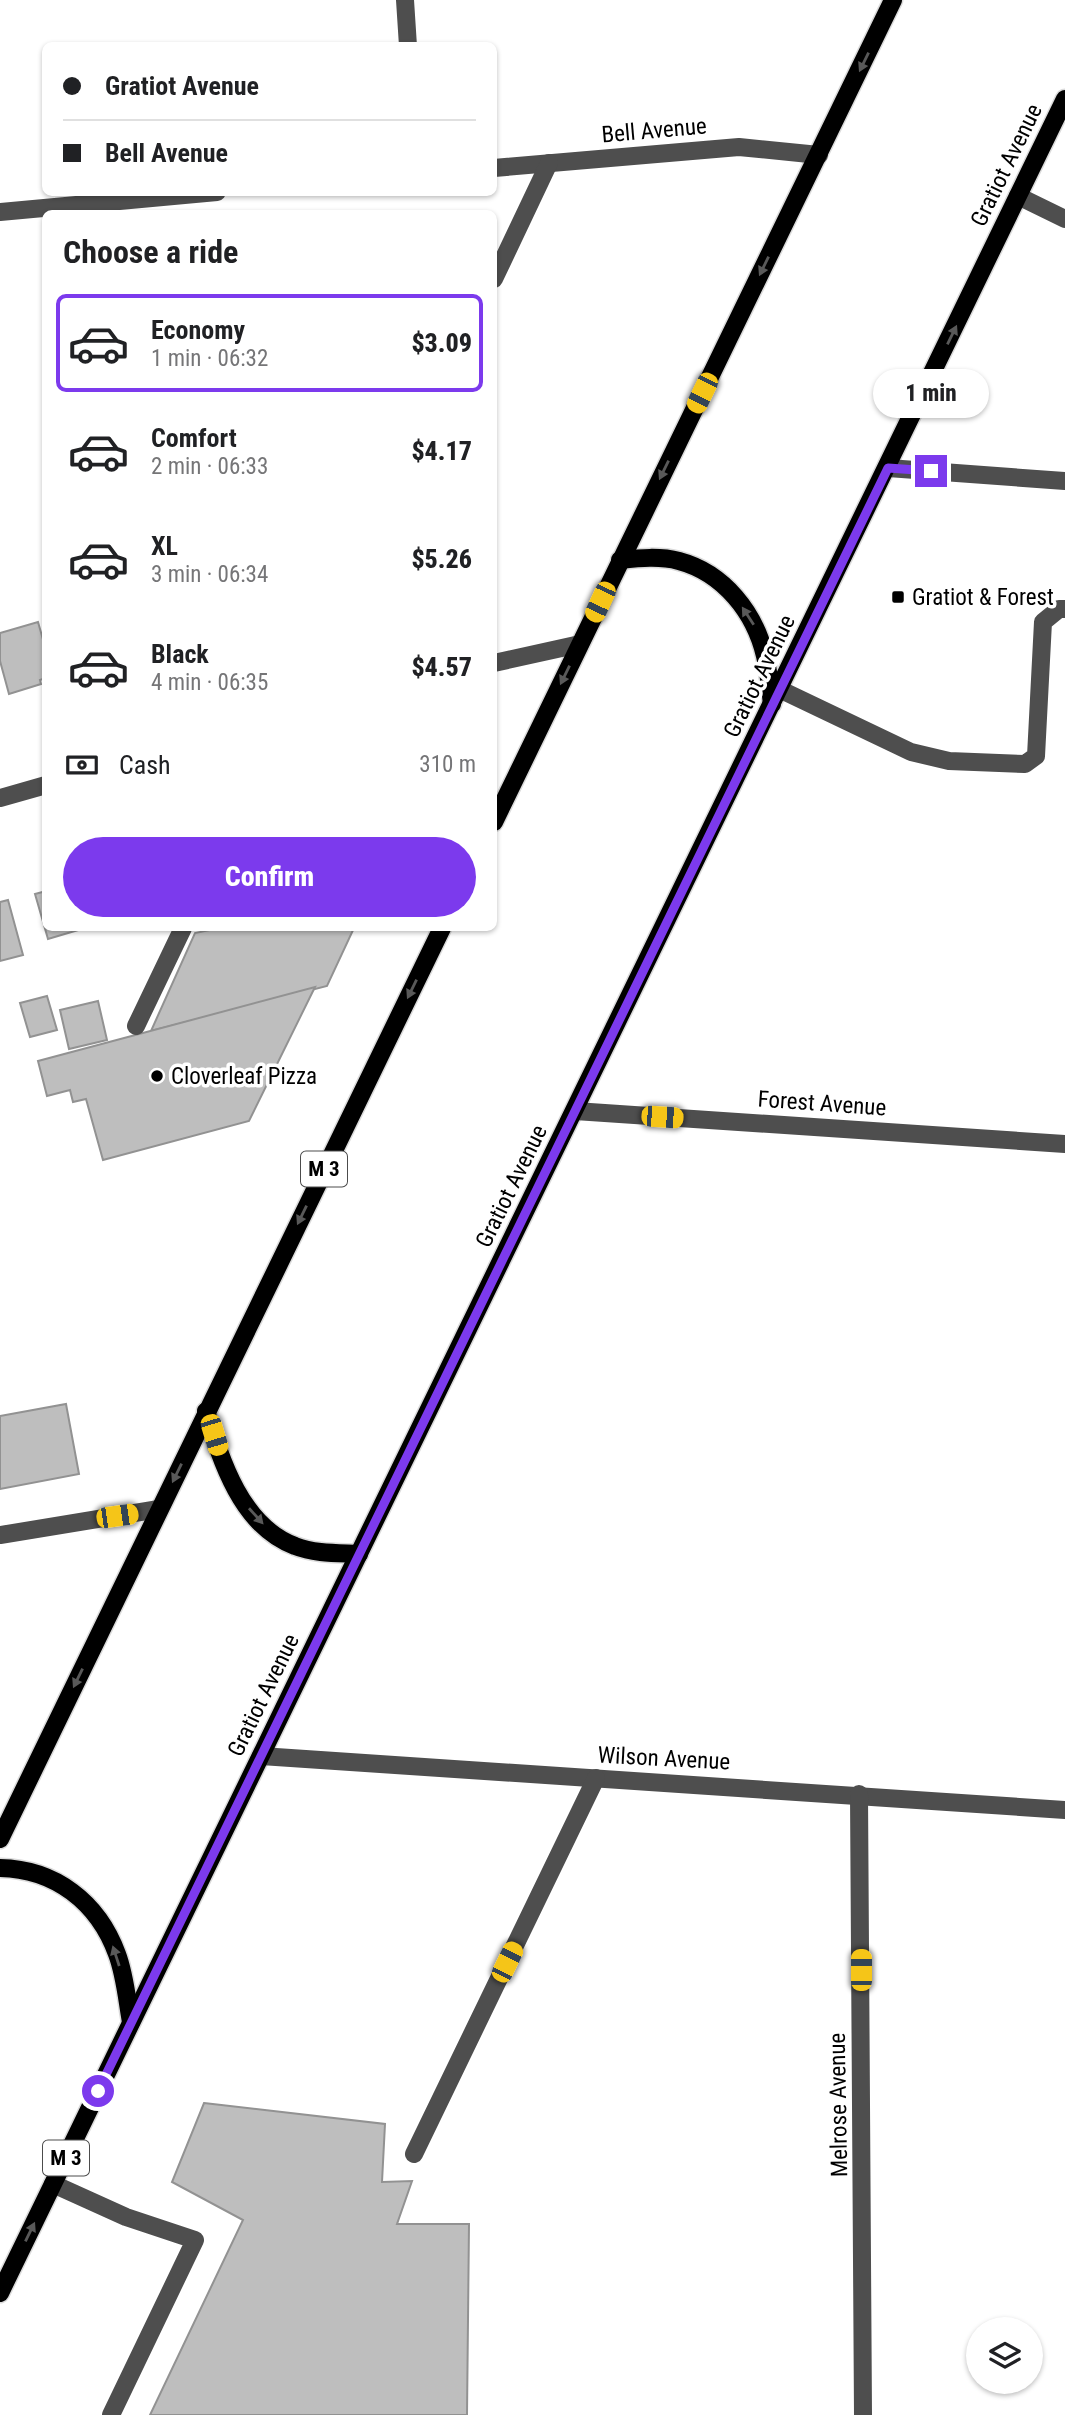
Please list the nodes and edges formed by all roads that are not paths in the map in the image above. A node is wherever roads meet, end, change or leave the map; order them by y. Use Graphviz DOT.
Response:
graph roads {
  1 [pos="405,0"];
  2 [pos="893,0"];
  3 [pos="408,42"];
  4 [pos="1065,99"];
  5 [pos="819,155"];
  6 [pos="549,163"];
  7 [pos="497,168"];
  8 [pos="174,196"];
  9 [pos="1018,196"];
  10 [pos="0,212"];
  11 [pos="1065,219"];
  12 [pos="497,273"];
  13 [pos="888,468"];
  14 [pos="1065,481"];
  15 [pos="620,560"];
  16 [pos="1065,610"];
  17 [pos="580,644"];
  18 [pos="497,662"];
  19 [pos="776,697"];
  20 [pos="42,786"];
  21 [pos="0,797"];
  22 [pos="497,816"];
  23 [pos="182,931"];
  24 [pos="441,931"];
  25 [pos="136,1026"];
  26 [pos="575,1111"];
  27 [pos="1065,1144"];
  28 [pos="206,1411"];
  29 [pos="159,1509"];
  30 [pos="0,1535"];
  31 [pos="359,1554"];
  32 [pos="261,1756"];
  33 [pos="596,1778"];
  34 [pos="859,1794"];
  35 [pos="1065,1810"];
  36 [pos="0,1839"];
  37 [pos="0,1868"];
  38 [pos="131,2022"];
  39 [pos="414,2154"];
  40 [pos="53,2184"];
  41 [pos="0,2293"];
  42 [pos="111,2415"];
  43 [pos="863,2415"];
  1 -- 3 [label="street"];
  2 -- 5 [label="main road, one-way"];
  4 -- 9 [label="main road, Gratiot Avenue / M 3"];
  5 -- 6 [label="street, Bell Avenue"];
  5 -- 15 [label="main road, one-way"];
  6 -- 7 [label="street, Bell Avenue"];
  6 -- 12 [label="street"];
  8 -- 10 [label="street"];
  9 -- 11 [label="street"];
  13 -- 9 [label="main road, Gratiot Avenue / M 3, one-way"];
  13 -- 14 [label="street"];
  13 -- 19 [label="main road, Gratiot Avenue / M 3"];
  15 -- 17 [label="main road"];
  19 -- 15 [label="main road, one-way"];
  16 -- 19 [label="street"];
  17 -- 18 [label="street"];
  17 -- 22 [label="main road, one-way"];
  19 -- 26 [label="main road, Gratiot Avenue / M 3"];
  20 -- 21 [label="street"];
  23 -- 25 [label="street"];
  24 -- 28 [label="main road, M 3, one-way"];
  26 -- 27 [label="street, Forest Avenue"];
  26 -- 31 [label="main road, Gratiot Avenue / M 3"];
  28 -- 29 [label="main road, M 3, one-way"];
  28 -- 31 [label="main road, one-way"];
  29 -- 30 [label="street"];
  29 -- 36 [label="main road, M 3, one-way"];
  31 -- 32 [label="main road, Gratiot Avenue / M 3"];
  32 -- 33 [label="street, Wilson Avenue"];
  32 -- 38 [label="main road, Gratiot Avenue / M 3"];
  33 -- 34 [label="street, Wilson Avenue"];
  33 -- 39 [label="street"];
  34 -- 35 [label="street, Wilson Avenue"];
  34 -- 43 [label="street, Melrose Avenue"];
  38 -- 37 [label="main road, one-way"];
  38 -- 40 [label="main road, Gratiot Avenue / M 3"];
  41 -- 40 [label="main road, Gratiot Avenue / M 3, one-way"];
  40 -- 42 [label="street"];
}
